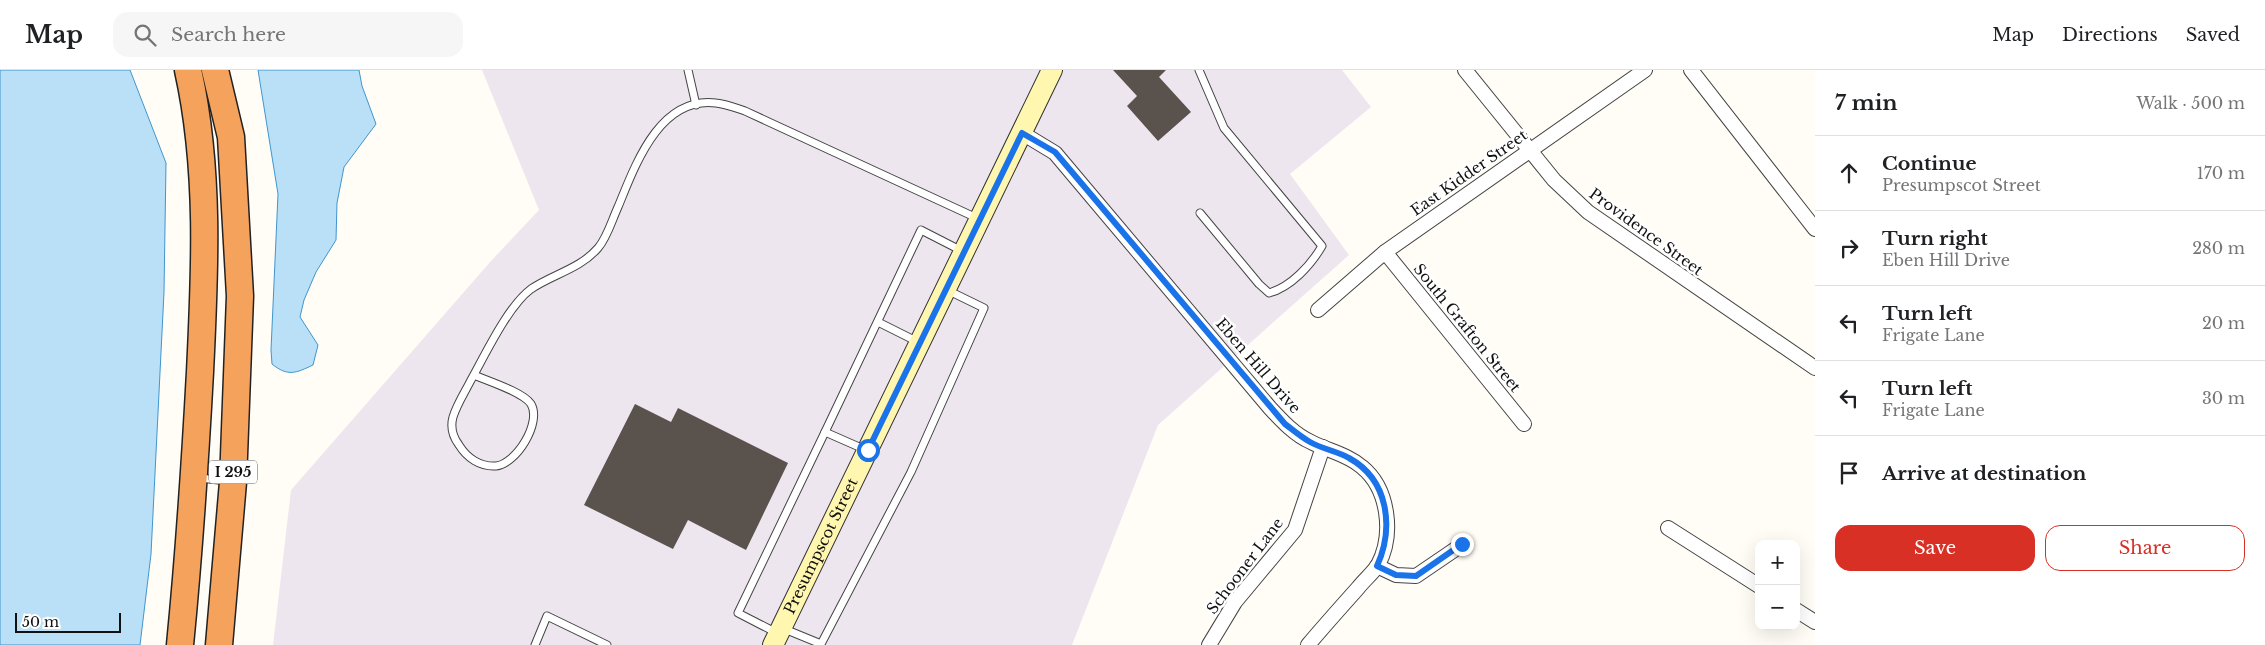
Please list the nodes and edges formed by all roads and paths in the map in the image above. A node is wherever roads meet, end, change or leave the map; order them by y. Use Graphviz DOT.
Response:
graph roads {
  1 [pos="188,70"];
  2 [pos="215,70"];
  3 [pos="688,70"];
  4 [pos="1052,70"];
  5 [pos="1199,70"];
  6 [pos="1465,70"];
  7 [pos="1645,70"];
  8 [pos="1691,70"];
  9 [pos="696,105"];
  10 [pos="1022,133"];
  11 [pos="1529,150"];
  12 [pos="1200,213"];
  13 [pos="980,220"];
  14 [pos="1815,229"];
  15 [pos="965,252"];
  16 [pos="1385,252"];
  17 [pos="947,290"];
  18 [pos="1318,310"];
  19 [pos="878,322"];
  20 [pos="920,343"];
  21 [pos="1815,368"];
  22 [pos="474,375"];
  23 [pos="1524,424"];
  24 [pos="826,432"];
  25 [pos="1323,447"];
  26 [pos="868,450"];
  27 [pos="194,477"];
  28 [pos="233,482"];
  29 [pos="1668,528"];
  30 [pos="1462,544"];
  31 [pos="1377,566"];
  32 [pos="1757,585"];
  33 [pos="1800,613"];
  34 [pos="1815,622"];
  35 [pos="778,635"];
  36 [pos="180,645"];
  37 [pos="218,645"];
  38 [pos="535,645"];
  39 [pos="607,645"];
  40 [pos="1208,645"];
  41 [pos="1308,645"];
  1 -- 27 [label="highway, I 295"];
  2 -- 28 [label="highway, I 295"];
  3 -- 9 [label="lane"];
  4 -- 10 [label="street, Presumpscot Street"];
  5 -- 12 [label="lane"];
  6 -- 11 [label="street, Providence Street"];
  7 -- 11 [label="street, East Kidder Street"];
  8 -- 14 [label="street"];
  9 -- 13 [label="lane"];
  9 -- 22 [label="lane"];
  10 -- 13 [label="street, Presumpscot Street"];
  10 -- 25 [label="street, Eben Hill Drive"];
  11 -- 16 [label="street, East Kidder Street"];
  11 -- 21 [label="street, Providence Street"];
  13 -- 15 [label="street, Presumpscot Street"];
  15 -- 17 [label="street, Presumpscot Street"];
  15 -- 19 [label="lane"];
  16 -- 18 [label="street, East Kidder Street"];
  16 -- 23 [label="street, South Grafton Street"];
  17 -- 20 [label="street, Presumpscot Street"];
  17 -- 35 [label="lane"];
  19 -- 20 [label="lane"];
  19 -- 24 [label="lane"];
  20 -- 26 [label="street, Presumpscot Street"];
  22 -- 22 [label="lane"];
  24 -- 26 [label="lane"];
  24 -- 35 [label="lane"];
  25 -- 31 [label="street, Eben Hill Drive"];
  25 -- 40 [label="street, Schooner Lane"];
  26 -- 35 [label="street, Presumpscot Street"];
  27 -- 28 [label="lane"];
  27 -- 36 [label="highway, I 295"];
  28 -- 37 [label="highway, I 295"];
  29 -- 32 [label="street"];
  30 -- 31 [label="street"];
  31 -- 41 [label="street, Eben Hill Drive"];
  33 -- 34 [label="street"];
  38 -- 39 [label="lane"];
}
